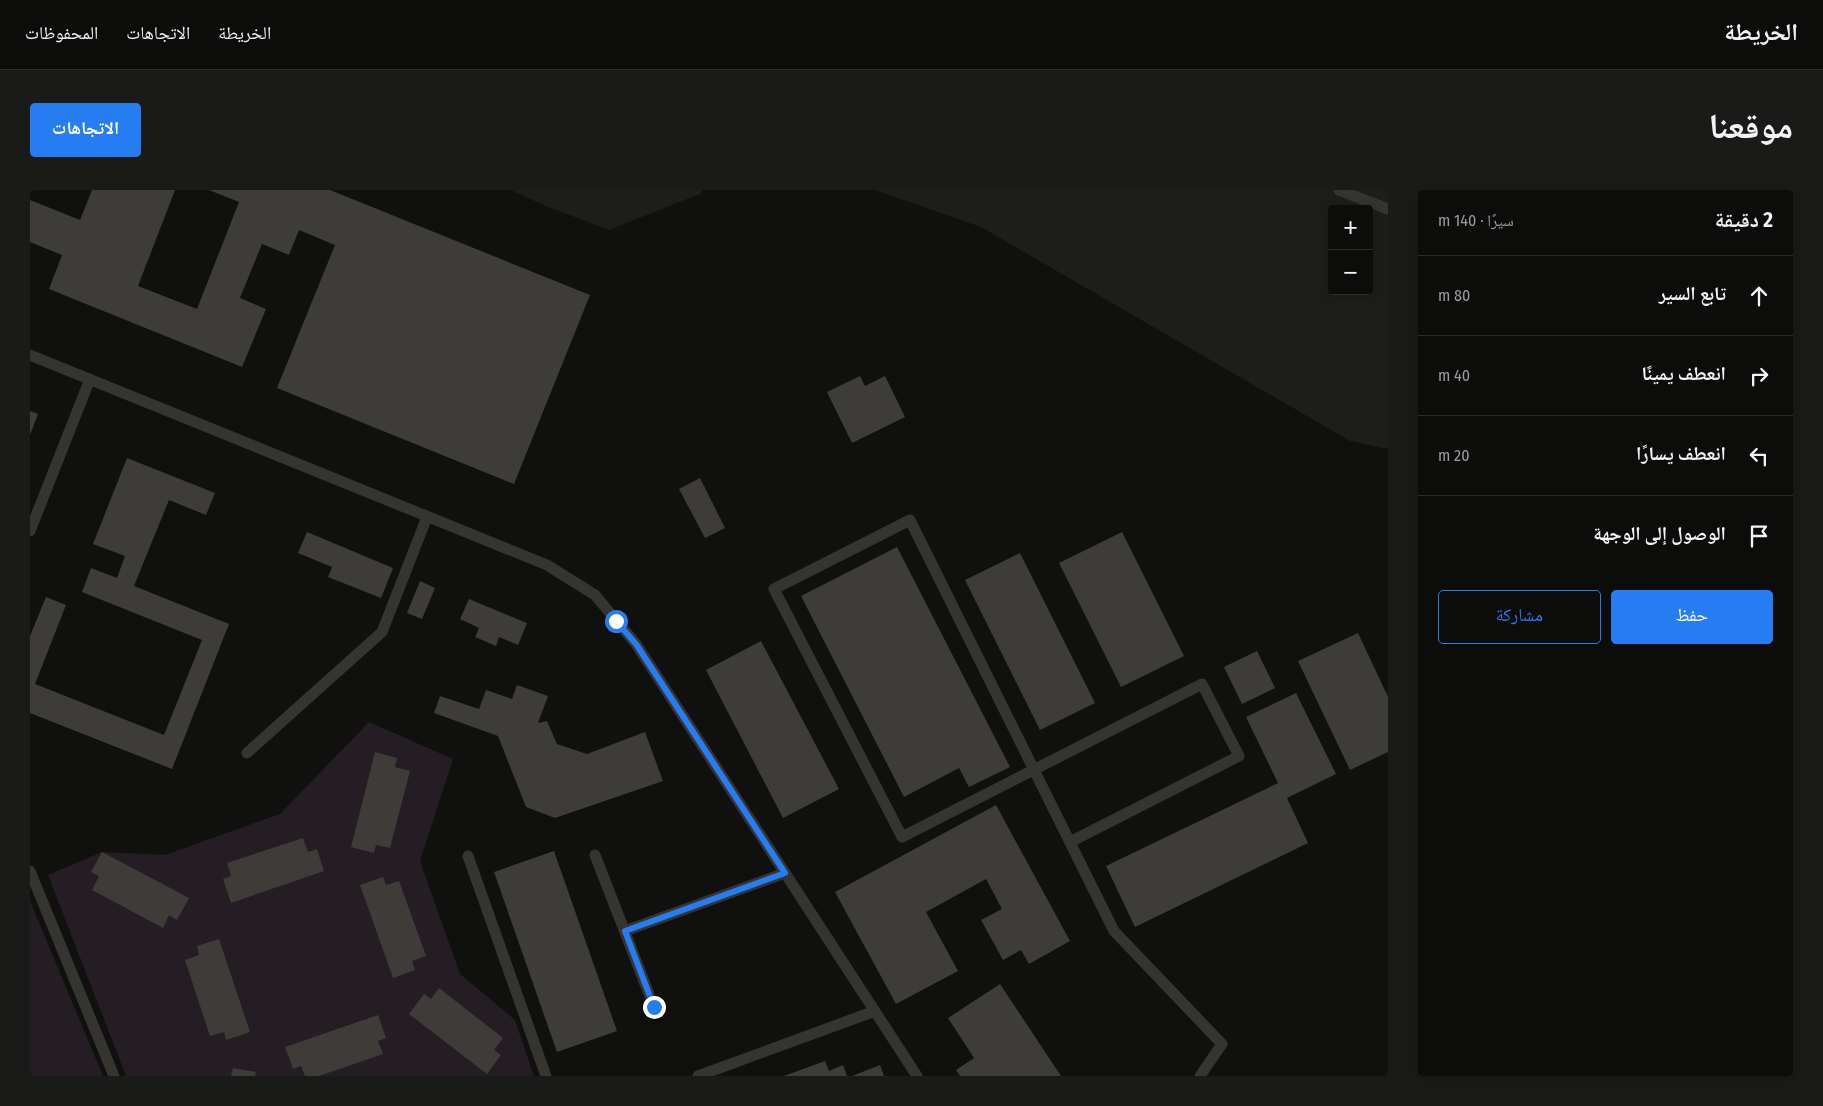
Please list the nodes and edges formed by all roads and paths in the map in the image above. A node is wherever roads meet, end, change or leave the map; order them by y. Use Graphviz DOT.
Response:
graph roads {
  1 [pos="1339,190"];
  2 [pos="1388,209"];
  3 [pos="30,354"];
  4 [pos="90,379"];
  5 [pos="427,517"];
  6 [pos="30,531"];
  7 [pos="247,753"];
  8 [pos="1034,770"];
  9 [pos="1070,842"];
  10 [pos="596,855"];
  11 [pos="468,856"];
  12 [pos="30,871"];
  13 [pos="785,873"];
  14 [pos="625,931"];
  15 [pos="654,1007"];
  16 [pos="875,1010"];
  17 [pos="114,1076"];
  18 [pos="546,1076"];
  19 [pos="698,1076"];
  20 [pos="918,1076"];
  21 [pos="1200,1076"];
  1 -- 2 [label="lane"];
  3 -- 4 [label="lane"];
  4 -- 5 [label="lane"];
  4 -- 6 [label="lane"];
  5 -- 7 [label="lane"];
  5 -- 13 [label="lane"];
  8 -- 8 [label="lane"];
  8 -- 9 [label="lane"];
  8 -- 9 [label="lane"];
  9 -- 21 [label="lane"];
  10 -- 14 [label="lane"];
  11 -- 18 [label="lane"];
  12 -- 17 [label="lane"];
  13 -- 14 [label="lane"];
  13 -- 16 [label="lane"];
  14 -- 15 [label="lane"];
  16 -- 19 [label="lane"];
  16 -- 20 [label="lane"];
}
